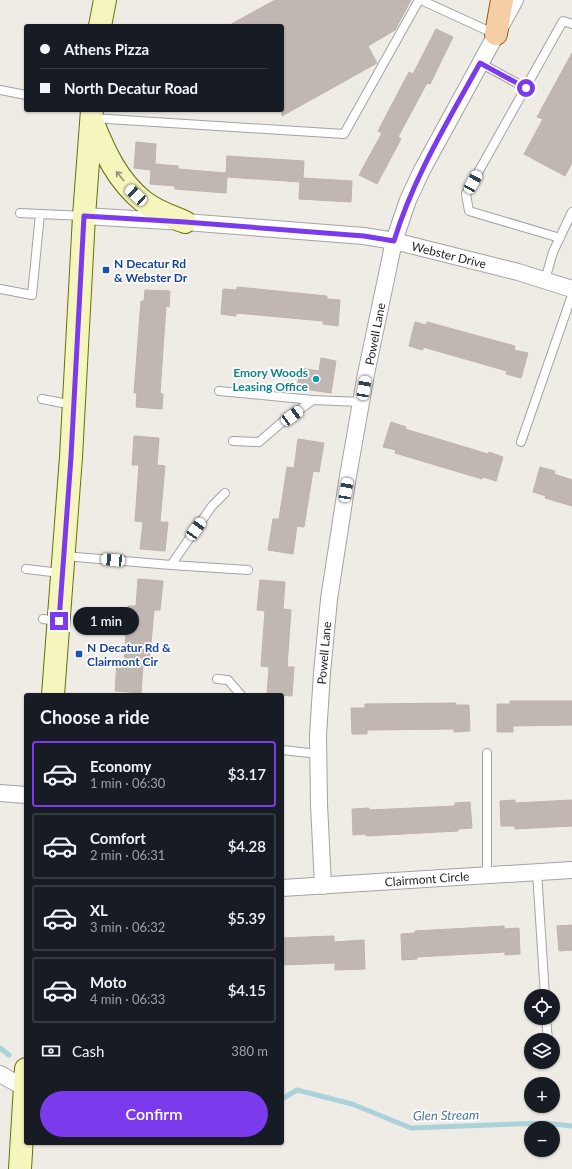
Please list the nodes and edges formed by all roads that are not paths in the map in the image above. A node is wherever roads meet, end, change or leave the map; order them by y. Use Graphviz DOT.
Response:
graph roads {
  1 [pos="105,0"];
  2 [pos="420,0"];
  3 [pos="502,0"];
  4 [pos="515,0"];
  5 [pos="100,24"];
  6 [pos="572,24"];
  7 [pos="496,34"];
  8 [pos="480,63"];
  9 [pos="526,88"];
  10 [pos="0,90"];
  11 [pos="24,96"];
  12 [pos="91,114"];
  13 [pos="572,212"];
  14 [pos="20,213"];
  15 [pos="40,214"];
  16 [pos="84,216"];
  17 [pos="185,222"];
  18 [pos="560,238"];
  19 [pos="394,241"];
  20 [pos="545,280"];
  21 [pos="0,289"];
  22 [pos="572,289"];
  23 [pos="572,295"];
  24 [pos="220,391"];
  25 [pos="42,399"];
  26 [pos="313,400"];
  27 [pos="361,402"];
  28 [pos="73,405"];
  29 [pos="233,441"];
  30 [pos="521,442"];
  31 [pos="225,494"];
  32 [pos="63,565"];
  33 [pos="171,565"];
  34 [pos="26,569"];
  35 [pos="248,570"];
  36 [pos="217,679"];
  37 [pos="53,693"];
  38 [pos="239,693"];
  39 [pos="284,750"];
  40 [pos="487,753"];
  41 [pos="319,754"];
  42 [pos="0,793"];
  43 [pos="24,795"];
  44 [pos="572,870"];
  45 [pos="538,872"];
  46 [pos="487,876"];
  47 [pos="323,886"];
  48 [pos="284,888"];
  49 [pos="545,989"];
  50 [pos="0,1074"];
  51 [pos="24,1079"];
  52 [pos="24,1097"];
  53 [pos="20,1169"];
  1 -- 5 [label="main road"];
  2 -- 7 [label="lane"];
  2 -- 12 [label="lane"];
  3 -- 7 [label="main road"];
  4 -- 7 [label="street, Powell Lane"];
  6 -- 9 [label="lane"];
  7 -- 8 [label="street, Powell Lane"];
  8 -- 9 [label="lane"];
  8 -- 19 [label="street, Powell Lane"];
  9 -- 18 [label="lane"];
  10 -- 11 [label="lane"];
  12 -- 16 [label="main road"];
  17 -- 12 [label="main road, one-way"];
  13 -- 18 [label="lane"];
  14 -- 15 [label="lane"];
  15 -- 16 [label="lane"];
  15 -- 21 [label="lane"];
  16 -- 17 [label="street, Webster Drive"];
  16 -- 28 [label="main road"];
  17 -- 19 [label="street, Webster Drive"];
  18 -- 20 [label="lane"];
  19 -- 20 [label="street, Webster Drive"];
  19 -- 27 [label="street, Powell Lane"];
  20 -- 22 [label="street, Webster Drive"];
  23 -- 30 [label="lane"];
  24 -- 26 [label="lane"];
  25 -- 28 [label="lane"];
  26 -- 27 [label="lane"];
  26 -- 29 [label="lane"];
  27 -- 41 [label="street, Powell Lane"];
  28 -- 32 [label="main road"];
  31 -- 33 [label="lane"];
  32 -- 33 [label="lane"];
  32 -- 34 [label="lane"];
  32 -- 37 [label="main road"];
  33 -- 35 [label="lane"];
  36 -- 38 [label="lane"];
  39 -- 41 [label="lane"];
  40 -- 46 [label="lane"];
  41 -- 47 [label="street, Powell Lane"];
  42 -- 43 [label="street"];
  44 -- 45 [label="street, Clairmont Circle"];
  45 -- 46 [label="street, Clairmont Circle"];
  45 -- 49 [label="lane"];
  46 -- 47 [label="street, Clairmont Circle"];
  47 -- 48 [label="street, Clairmont Circle"];
  50 -- 51 [label="street"];
  52 -- 53 [label="main road"];
}
